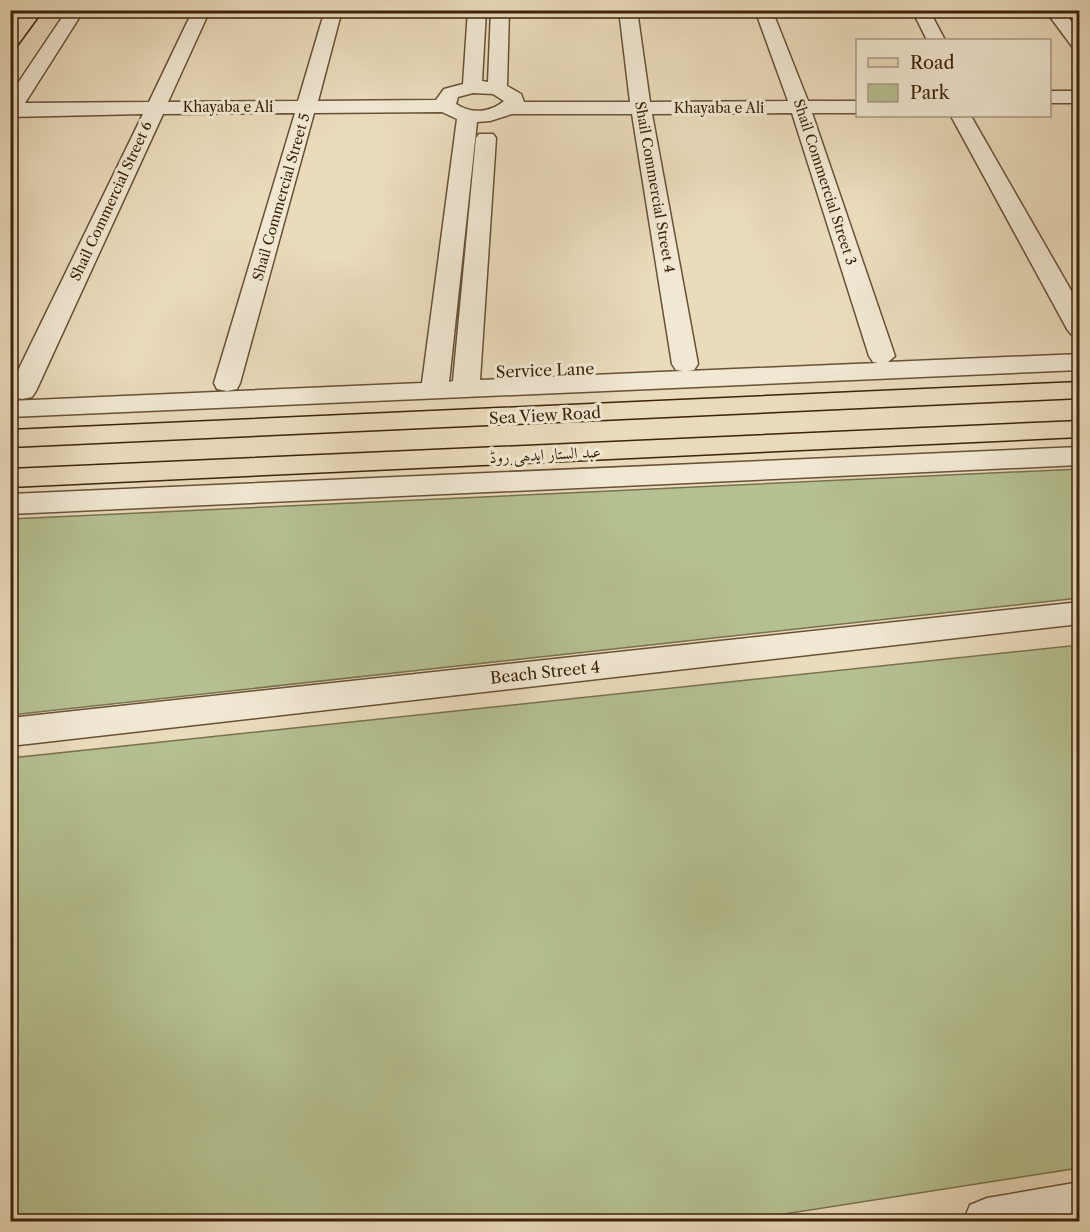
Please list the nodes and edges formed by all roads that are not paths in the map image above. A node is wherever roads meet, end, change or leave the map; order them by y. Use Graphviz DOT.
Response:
graph roads {
  1 [pos="16,10"];
  2 [pos="35,10"];
  3 [pos="76,10"];
  4 [pos="202,10"];
  5 [pos="334,10"];
  6 [pos="477,10"];
  7 [pos="500,10"];
  8 [pos="628,10"];
  9 [pos="764,10"];
  10 [pos="1053,10"];
  11 [pos="913,16"];
  12 [pos="10,17"];
  13 [pos="916,39"];
  14 [pos="935,39"];
  15 [pos="10,43"];
  16 [pos="1080,45"];
  17 [pos="472,87"];
  18 [pos="856,95"];
  19 [pos="1051,97"];
  20 [pos="1080,97"];
  21 [pos="798,101"];
  22 [pos="158,102"];
  23 [pos="309,102"];
  24 [pos="641,103"];
  25 [pos="481,104"];
  26 [pos="12,105"];
  27 [pos="856,107"];
  28 [pos="1051,109"];
  29 [pos="1080,109"];
  30 [pos="967,117"];
  31 [pos="967,117"];
  32 [pos="1080,288"];
  33 [pos="1080,329"];
  34 [pos="1080,349"];
  35 [pos="882,356"];
  36 [pos="1080,362"];
  37 [pos="685,364"];
  38 [pos="467,381"];
  39 [pos="227,383"];
  40 [pos="434,383"];
  41 [pos="1080,390"];
  42 [pos="14,397"];
  43 [pos="1080,429"];
  44 [pos="10,439"];
  45 [pos="1080,456"];
  46 [pos="10,478"];
  47 [pos="10,504"];
  48 [pos="1080,613"];
  49 [pos="10,732"];
  50 [pos="1080,1206"];
  51 [pos="987,1221"];
  1 -- 12 [label="main road"];
  2 -- 15 [label="main road"];
  3 -- 26 [label="street"];
  4 -- 22 [label="street, Shail Commercial Street 6"];
  5 -- 23 [label="street, Shail Commercial Street 5"];
  6 -- 17 [label="street"];
  7 -- 25 [label="street"];
  8 -- 24 [label="street, Shail Commercial Street 4"];
  9 -- 21 [label="street, Shail Commercial Street 3"];
  10 -- 16 [label="street"];
  11 -- 13 [label="street"];
  11 -- 14 [label="street"];
  17 -- 25 [label="street"];
  17 -- 25 [label="street"];
  18 -- 21 [label="street, Khayaba e Ali"];
  19 -- 20 [label="street"];
  21 -- 24 [label="street, Khayaba e Ali"];
  21 -- 27 [label="street, Khayaba e Ali"];
  21 -- 35 [label="street, Shail Commercial Street 3"];
  22 -- 23 [label="street, Khayaba e Ali"];
  22 -- 26 [label="street, Khayaba e Ali"];
  22 -- 42 [label="street, Shail Commercial Street 6"];
  23 -- 25 [label="street, Khayaba e Ali"];
  23 -- 39 [label="street, Shail Commercial Street 5"];
  24 -- 25 [label="street, Khayaba e Ali"];
  24 -- 37 [label="street, Shail Commercial Street 4"];
  25 -- 38 [label="street"];
  25 -- 40 [label="street"];
  28 -- 29 [label="street"];
  30 -- 32 [label="street"];
  31 -- 33 [label="street"];
  34 -- 35 [label="street, Service Lane"];
  35 -- 37 [label="street, Service Lane"];
  36 -- 38 [label="street"];
  37 -- 38 [label="street, Service Lane"];
  38 -- 40 [label="street"];
  39 -- 40 [label="street"];
  39 -- 42 [label="street"];
  40 -- 42 [label="street"];
  41 -- 44 [label="main road, Sea View Road"];
  43 -- 46 [label="main road, عبد الستار ایدھی روڈ"];
  45 -- 47 [label="street"];
  48 -- 49 [label="street, Beach Street 4"];
  50 -- 51 [label="street"];
}
